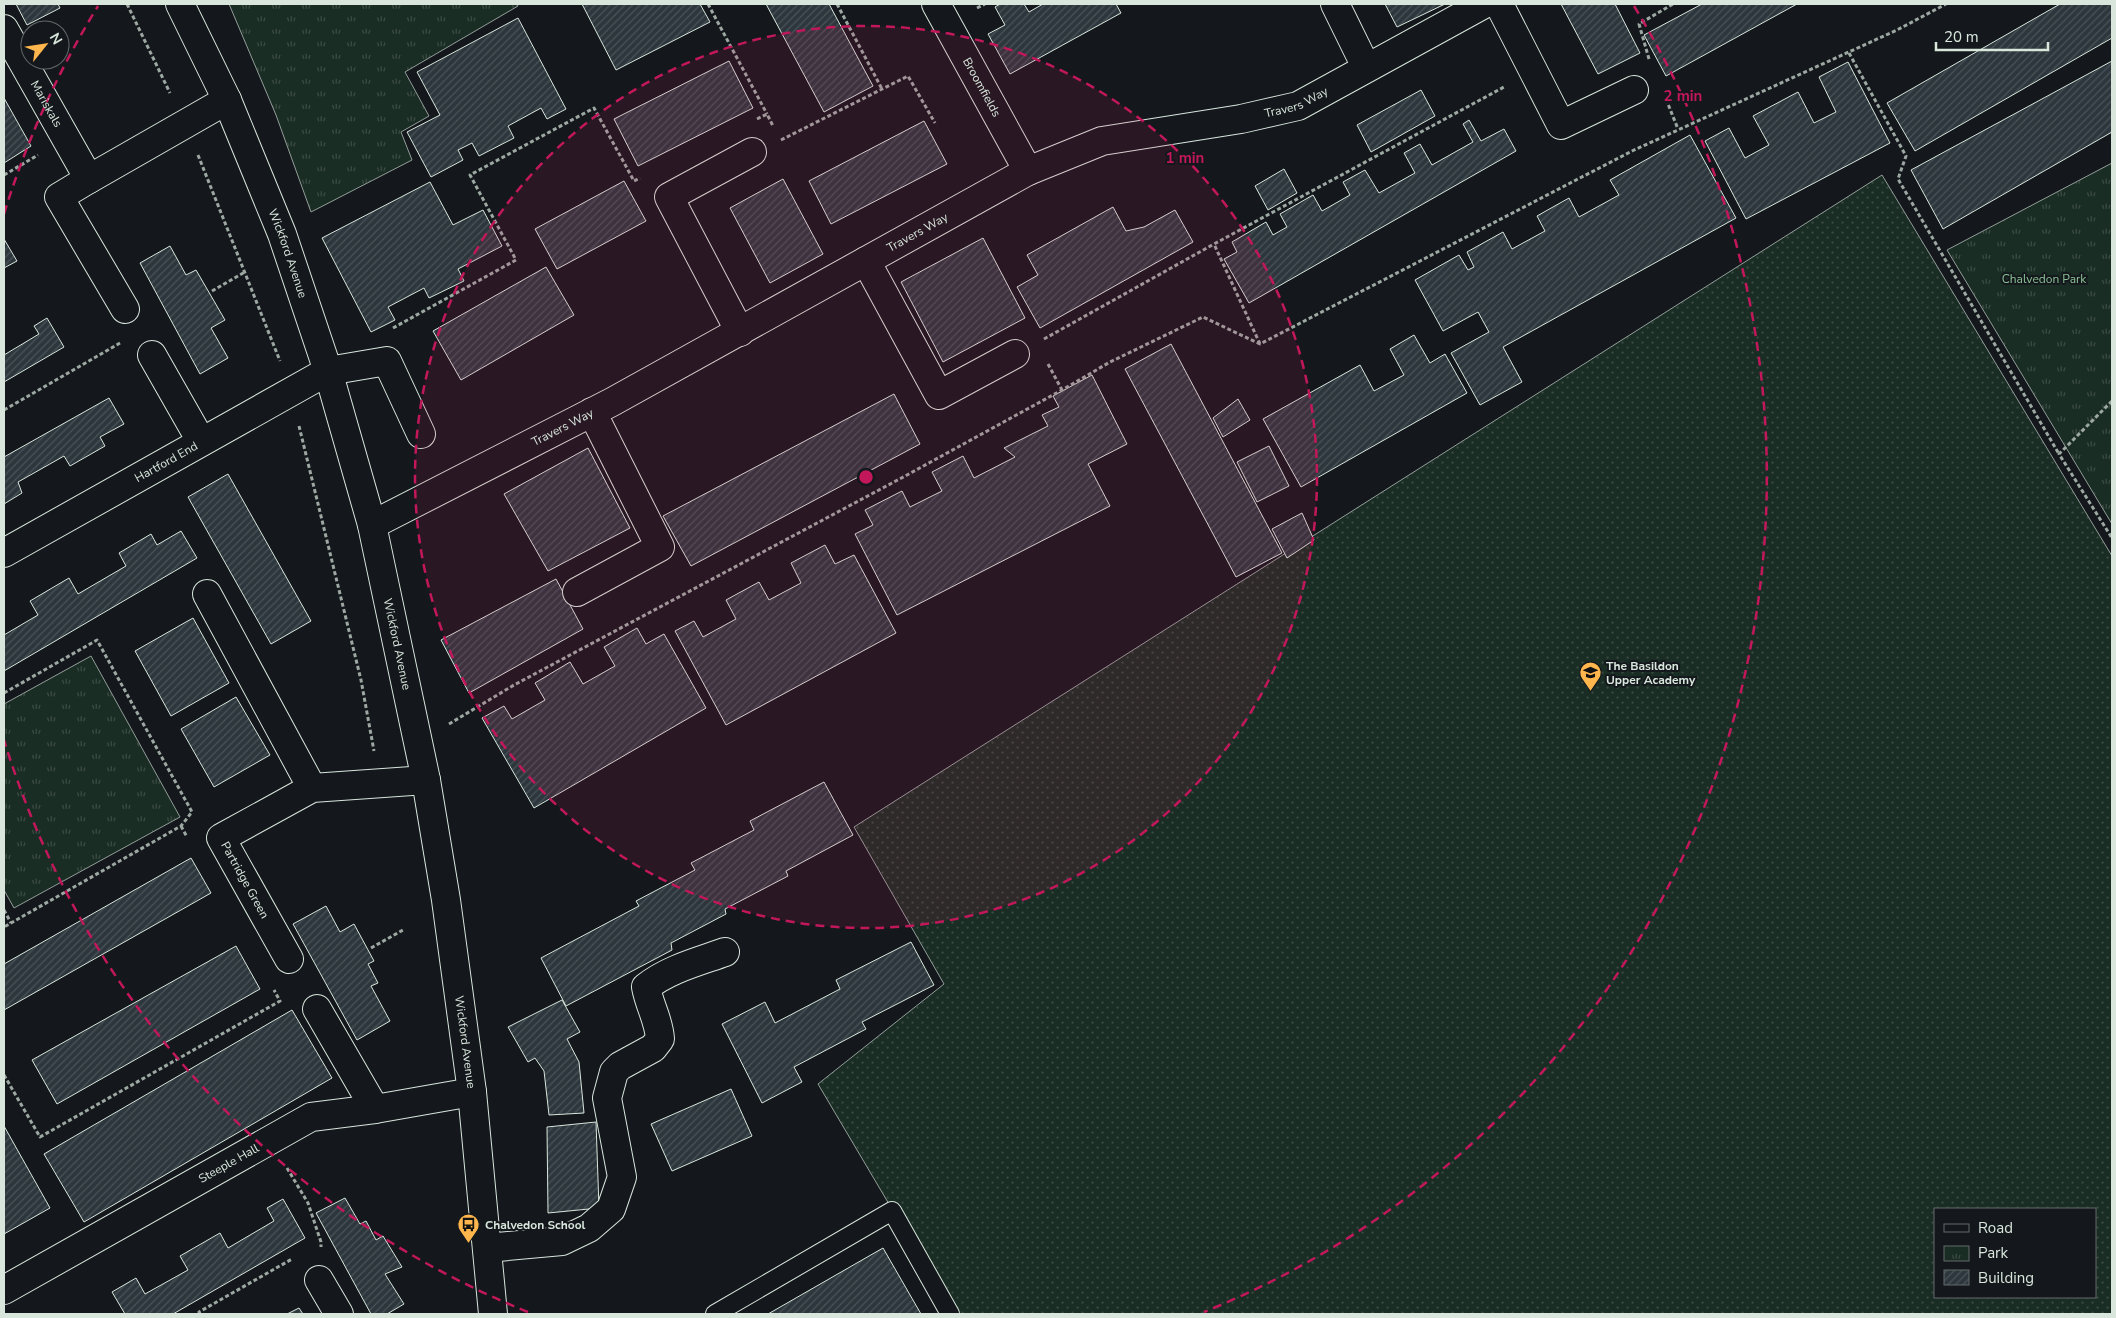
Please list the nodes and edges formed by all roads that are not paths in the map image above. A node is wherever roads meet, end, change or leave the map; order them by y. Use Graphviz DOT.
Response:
graph roads {
  1 [pos="180,4"];
  2 [pos="936,4"];
  3 [pos="1335,4"];
  4 [pos="1484,4"];
  5 [pos="1499,4"];
  6 [pos="4,29"];
  7 [pos="1366,66"];
  8 [pos="1634,90"];
  9 [pos="227,100"];
  10 [pos="752,152"];
  11 [pos="1028,171"];
  12 [pos="89,179"];
  13 [pos="866,261"];
  14 [pos="125,309"];
  15 [pos="740,332"];
  16 [pos="1026,349"];
  17 [pos="152,355"];
  18 [pos="328,371"];
  19 [pos="592,412"];
  20 [pos="421,434"];
  21 [pos="201,440"];
  22 [pos="372,525"];
  23 [pos="4,553"];
  24 [pos="577,592"];
  25 [pos="207,594"];
  26 [pos="426,780"];
  27 [pos="312,788"];
  28 [pos="725,952"];
  29 [pos="289,959"];
  30 [pos="317,1009"];
  31 [pos="472,1092"];
  32 [pos="375,1109"];
  33 [pos="487,1248"];
  34 [pos="319,1280"];
  35 [pos="4,1290"];
  36 [pos="339,1314"];
  37 [pos="493,1314"];
  38 [pos="715,1314"];
  39 [pos="950,1314"];
  1 -- 9 [label="street, Wickford Avenue"];
  2 -- 11 [label="street, Broomfields"];
  3 -- 7 [label="street"];
  4 -- 7 [label="street, Travers Way"];
  5 -- 8 [label="street"];
  6 -- 12 [label="street, Mariskals"];
  7 -- 11 [label="street, Travers Way"];
  9 -- 12 [label="street"];
  9 -- 18 [label="street, Wickford Avenue"];
  10 -- 15 [label="street"];
  11 -- 13 [label="street, Travers Way"];
  12 -- 14 [label="street"];
  13 -- 15 [label="street, Travers Way"];
  13 -- 16 [label="street"];
  15 -- 19 [label="street, Travers Way"];
  17 -- 21 [label="street"];
  18 -- 20 [label="street, Hartford End"];
  18 -- 21 [label="street, Hartford End"];
  18 -- 22 [label="street, Wickford Avenue"];
  19 -- 22 [label="street, Travers Way"];
  19 -- 24 [label="street"];
  21 -- 23 [label="street, Hartford End"];
  22 -- 26 [label="street, Wickford Avenue"];
  25 -- 27 [label="street"];
  26 -- 27 [label="street, Partridge Green"];
  26 -- 31 [label="street, Wickford Avenue"];
  27 -- 29 [label="street, Partridge Green"];
  28 -- 33 [label="street"];
  30 -- 32 [label="street"];
  31 -- 32 [label="street, Steeple Hall"];
  31 -- 33 [label="street, Wickford Avenue"];
  32 -- 35 [label="street, Steeple Hall"];
  33 -- 37 [label="street, Wickford Avenue"];
  34 -- 36 [label="street"];
  38 -- 39 [label="lane"];
}
